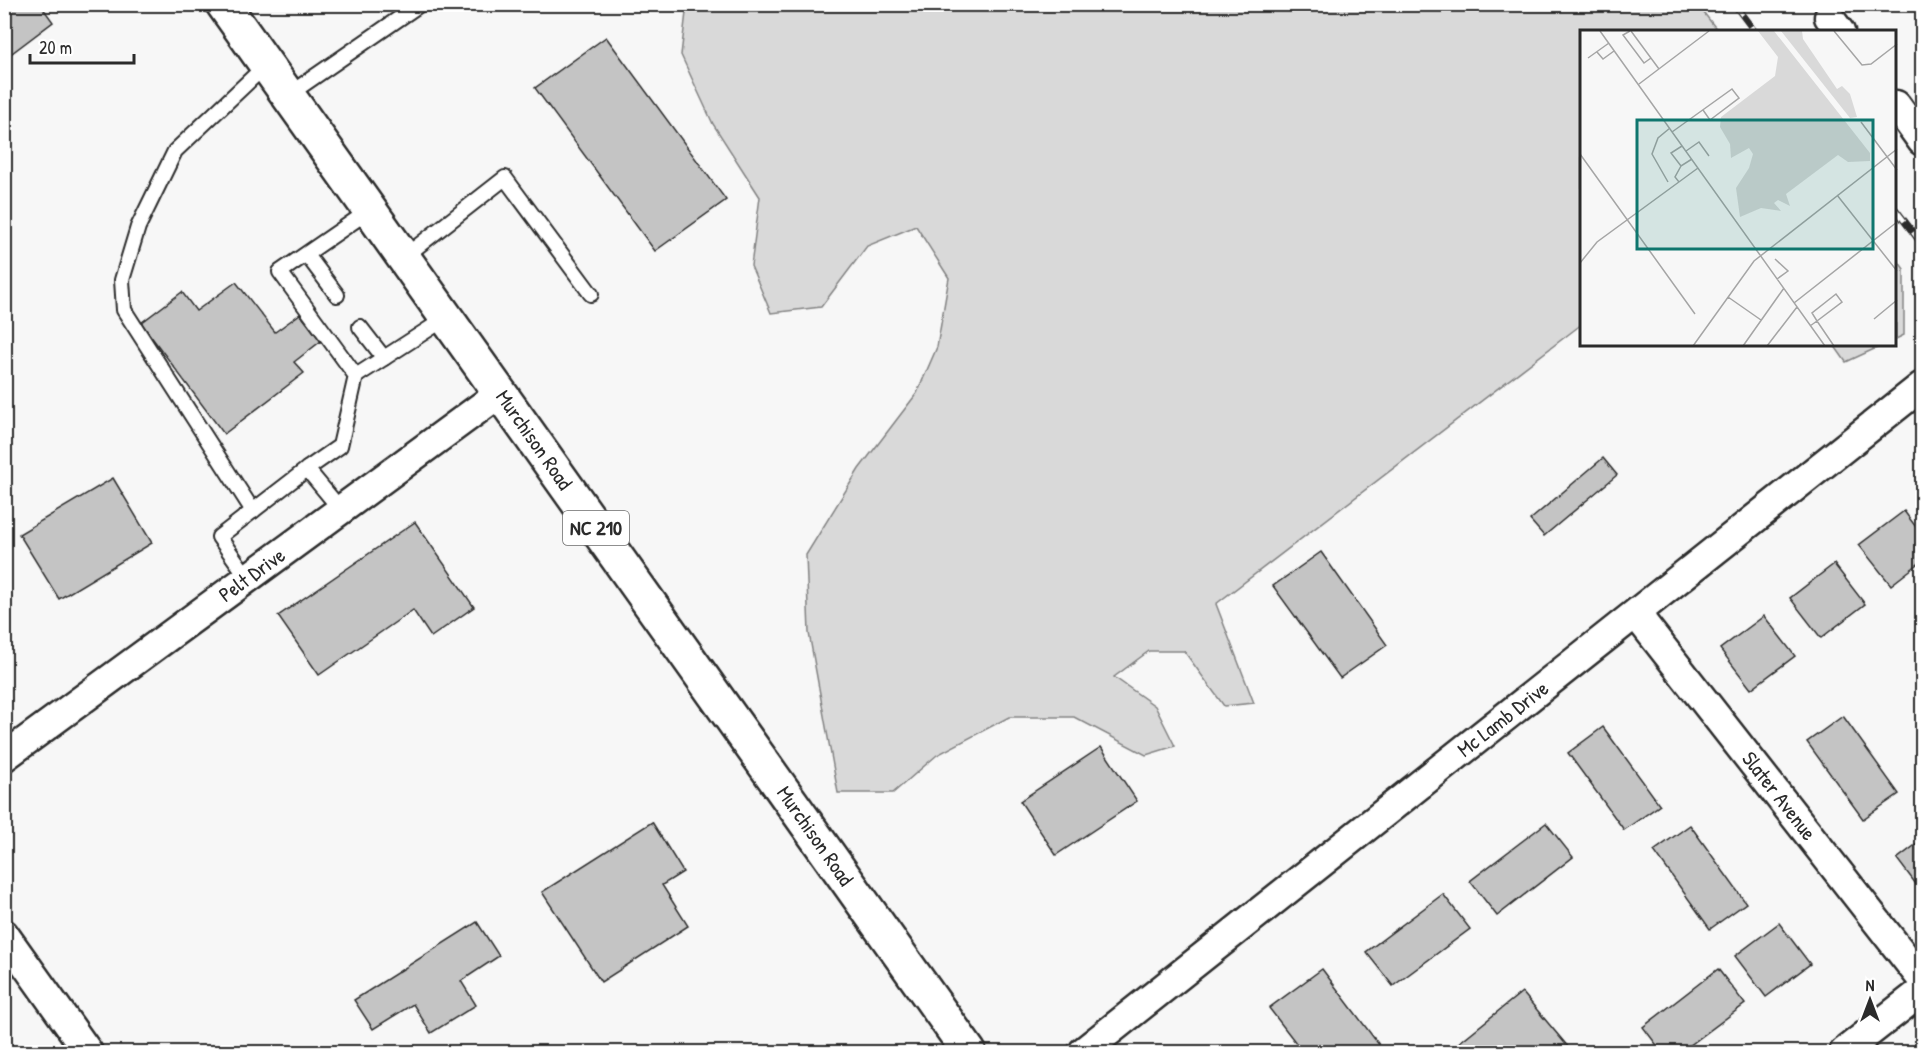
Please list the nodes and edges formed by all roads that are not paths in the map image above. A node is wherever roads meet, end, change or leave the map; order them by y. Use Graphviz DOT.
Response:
graph roads {
  1 [pos="222,4"];
  2 [pos="420,4"];
  3 [pos="266,65"];
  4 [pos="288,95"];
  5 [pos="1897,106"];
  6 [pos="1923,141"];
  7 [pos="370,210"];
  8 [pos="307,255"];
  9 [pos="404,257"];
  10 [pos="591,294"];
  11 [pos="337,295"];
  12 [pos="447,318"];
  13 [pos="360,327"];
  14 [pos="384,358"];
  15 [pos="356,376"];
  16 [pos="1923,386"];
  17 [pos="500,393"];
  18 [pos="307,468"];
  19 [pos="341,510"];
  20 [pos="253,511"];
  21 [pos="248,578"];
  22 [pos="1635,614"];
  23 [pos="4,757"];
  24 [pos="4,934"];
  25 [pos="1923,979"];
  26 [pos="1923,990"];
  27 [pos="1085,1052"];
  28 [pos="88,1053"];
  29 [pos="969,1053"];
  30 [pos="1844,1053"];
  1 -- 3 [label="main road, Murchison Road / NC 210"];
  2 -- 4 [label="lane"];
  3 -- 4 [label="main road, Murchison Road / NC 210"];
  3 -- 20 [label="lane"];
  4 -- 7 [label="main road, Murchison Road / NC 210"];
  5 -- 6 [label="street"];
  7 -- 8 [label="lane"];
  7 -- 9 [label="main road, Murchison Road / NC 210"];
  8 -- 11 [label="lane"];
  8 -- 15 [label="lane"];
  9 -- 10 [label="lane"];
  9 -- 12 [label="main road, Murchison Road / NC 210"];
  12 -- 14 [label="lane"];
  12 -- 17 [label="main road, Murchison Road / NC 210"];
  13 -- 14 [label="lane"];
  14 -- 15 [label="lane"];
  15 -- 18 [label="lane"];
  16 -- 22 [label="street, Mc Lamb Drive"];
  17 -- 19 [label="street, Pelt Drive"];
  17 -- 29 [label="main road, Murchison Road / NC 210"];
  18 -- 19 [label="lane"];
  18 -- 20 [label="lane"];
  19 -- 21 [label="street, Pelt Drive"];
  20 -- 21 [label="lane"];
  21 -- 23 [label="street, Pelt Drive"];
  22 -- 25 [label="street, Slater Avenue"];
  22 -- 27 [label="street, Mc Lamb Drive"];
  24 -- 28 [label="street"];
  26 -- 30 [label="street"];
}
